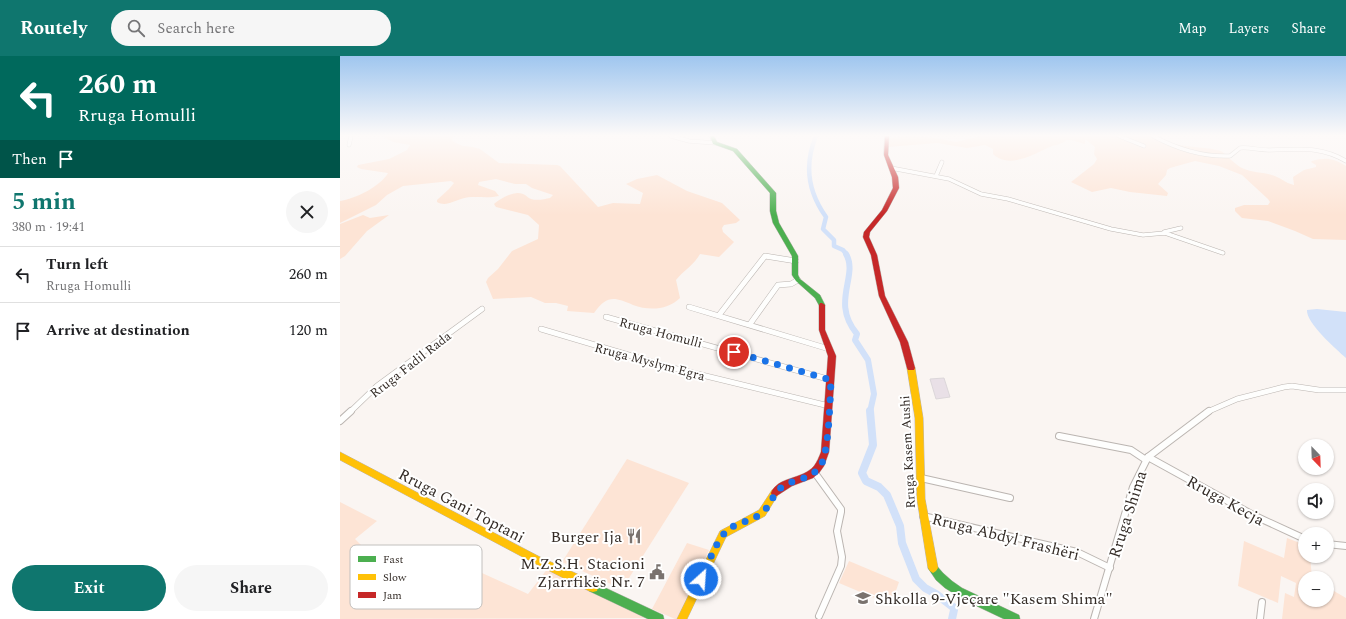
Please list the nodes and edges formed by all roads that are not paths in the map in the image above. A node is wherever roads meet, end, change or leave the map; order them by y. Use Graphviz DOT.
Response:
graph roads {
  1 [pos="746,162"];
  2 [pos="889,162"];
  3 [pos="942,162"];
  4 [pos="891,168"];
  5 [pos="936,176"];
  6 [pos="1181,228"];
  7 [pos="1161,233"];
  8 [pos="1223,253"];
  9 [pos="796,261"];
  10 [pos="798,280"];
  11 [pos="689,307"];
  12 [pos="482,309"];
  13 [pos="719,315"];
  14 [pos="606,317"];
  15 [pos="750,324"];
  16 [pos="541,329"];
  17 [pos="829,349"];
  18 [pos="831,380"];
  19 [pos="1346,390"];
  20 [pos="829,406"];
  21 [pos="340,422"];
  22 [pos="1059,436"];
  23 [pos="340,456"];
  24 [pos="1147,458"];
  25 [pos="815,474"];
  26 [pos="921,478"];
  27 [pos="1010,498"];
  28 [pos="923,516"];
  29 [pos="1298,536"];
  30 [pos="1334,545"];
  31 [pos="1346,546"];
  32 [pos="1110,568"];
  33 [pos="1262,602"];
  34 [pos="819,616"];
  35 [pos="659,619"];
  36 [pos="682,619"];
  37 [pos="1015,619"];
  38 [pos="1094,619"];
  39 [pos="1260,619"];
  1 -- 9 [label="street"];
  2 -- 4 [label="street, Rruga Kasem Aushi"];
  3 -- 5 [label="street"];
  4 -- 5 [label="street"];
  4 -- 26 [label="street, Rruga Kasem Aushi"];
  5 -- 7 [label="street"];
  6 -- 7 [label="street"];
  7 -- 8 [label="street"];
  9 -- 10 [label="street"];
  9 -- 13 [label="street"];
  10 -- 15 [label="street"];
  10 -- 17 [label="street"];
  11 -- 13 [label="street"];
  12 -- 21 [label="street, Rruga Fadil Rada"];
  13 -- 15 [label="street"];
  14 -- 18 [label="street, Rruga Homulli"];
  15 -- 17 [label="street"];
  16 -- 20 [label="street, Rruga Myslym Egra"];
  17 -- 18 [label="street"];
  18 -- 20 [label="street"];
  19 -- 24 [label="street, Rruga Shima"];
  20 -- 25 [label="street"];
  22 -- 24 [label="street, Rruga Kecja"];
  23 -- 35 [label="street, Rruga Gani Toptani"];
  24 -- 29 [label="street, Rruga Kecja"];
  24 -- 32 [label="street, Rruga Shima"];
  25 -- 34 [label="street"];
  25 -- 36 [label="street"];
  26 -- 27 [label="street"];
  26 -- 28 [label="street, Rruga Kasem Aushi"];
  28 -- 32 [label="street, Rruga Abdyl Frashëri"];
  28 -- 37 [label="street, Rruga Kasem Aushi"];
  30 -- 31 [label="street"];
  32 -- 38 [label="street, Rruga Shima"];
  33 -- 39 [label="street"];
}
